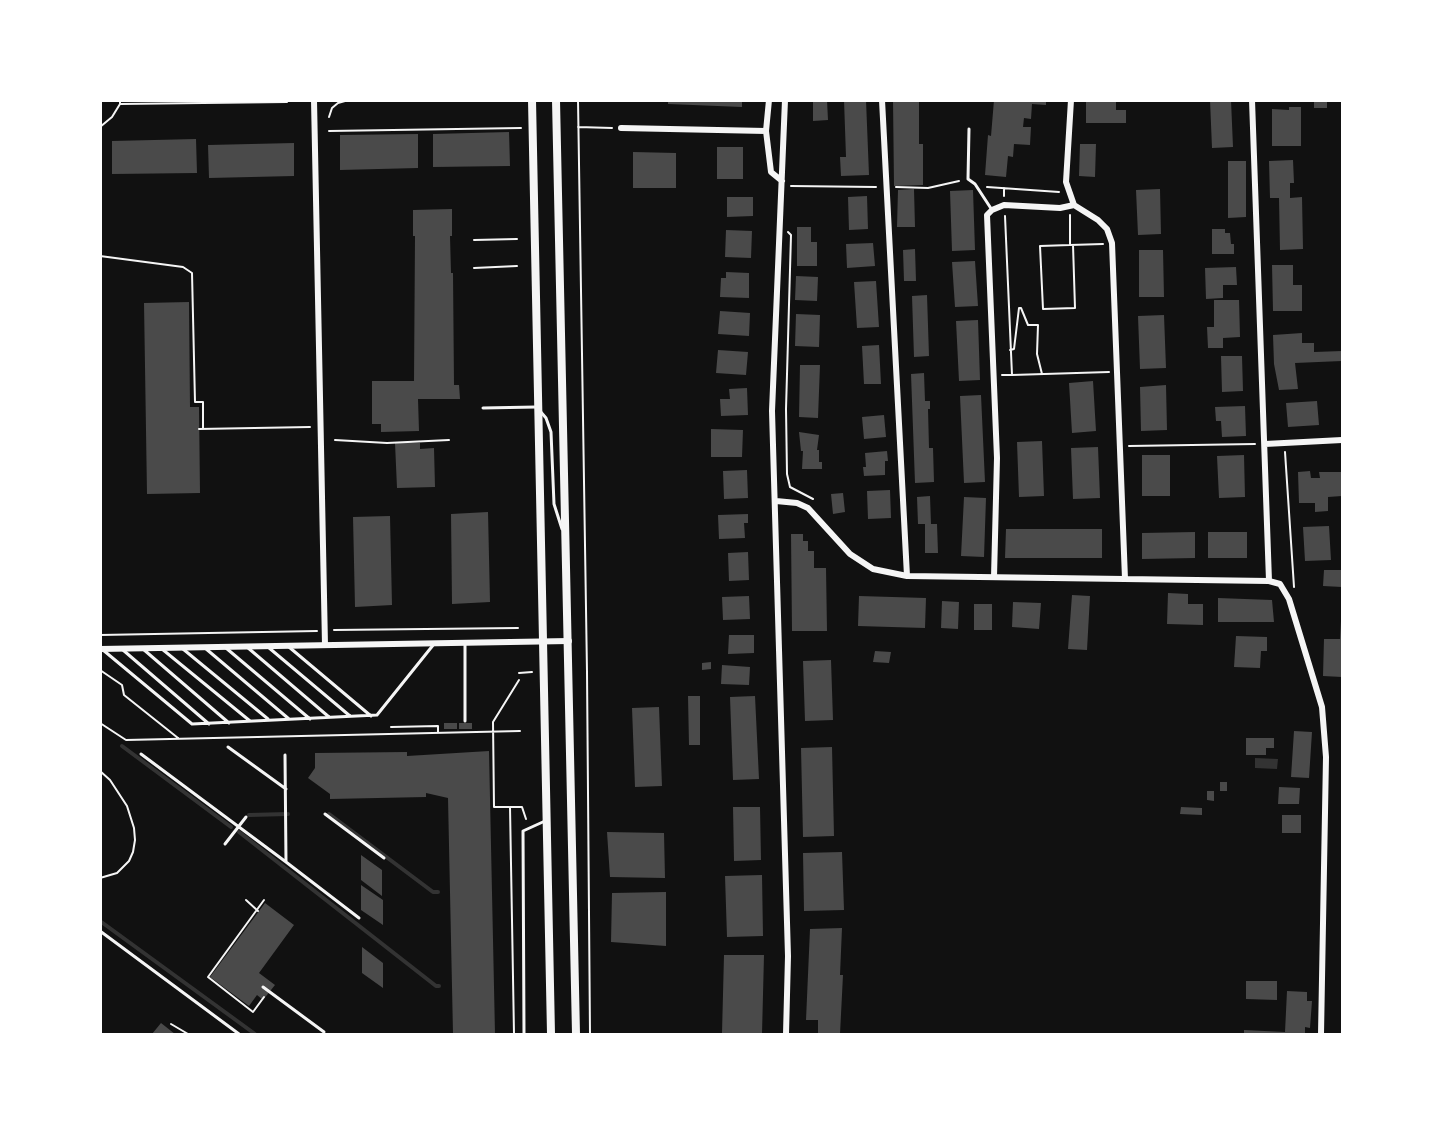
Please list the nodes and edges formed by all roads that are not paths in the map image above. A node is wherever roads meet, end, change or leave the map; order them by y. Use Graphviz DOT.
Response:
graph roads {
  1 [pos="314,100"];
  2 [pos="532,100"];
  3 [pos="556,100"];
  4 [pos="769,100"];
  5 [pos="785,100"];
  6 [pos="882,100"];
  7 [pos="1071,100"];
  8 [pos="1252,100"];
  9 [pos="621,128"];
  10 [pos="969,129"];
  11 [pos="766,132"];
  12 [pos="782,181"];
  13 [pos="1072,206"];
  14 [pos="992,210"];
  15 [pos="538,407"];
  16 [pos="483,408"];
  17 [pos="1342,440"];
  18 [pos="1265,444"];
  19 [pos="776,501"];
  20 [pos="566,543"];
  21 [pos="907,576"];
  22 [pos="994,577"];
  23 [pos="1125,579"];
  24 [pos="1269,581"];
  25 [pos="569,640"];
  26 [pos="542,641"];
  27 [pos="465,642"];
  28 [pos="435,643"];
  29 [pos="325,645"];
  30 [pos="245,646"];
  31 [pos="266,646"];
  32 [pos="288,646"];
  33 [pos="203,647"];
  34 [pos="224,647"];
  35 [pos="121,648"];
  36 [pos="142,648"];
  37 [pos="161,648"];
  38 [pos="182,648"];
  39 [pos="101,649"];
  40 [pos="371,716"];
  41 [pos="351,717"];
  42 [pos="310,718"];
  43 [pos="330,718"];
  44 [pos="290,720"];
  45 [pos="250,721"];
  46 [pos="270,721"];
  47 [pos="465,721"];
  48 [pos="229,723"];
  49 [pos="209,724"];
  50 [pos="228,747"];
  51 [pos="141,754"];
  52 [pos="285,755"];
  53 [pos="286,789"];
  54 [pos="325,814"];
  55 [pos="246,817"];
  56 [pos="546,820"];
  57 [pos="238,826"];
  58 [pos="225,844"];
  59 [pos="384,858"];
  60 [pos="286,861"];
  61 [pos="359,918"];
  62 [pos="100,931"];
  63 [pos="263,987"];
  64 [pos="324,1032"];
  65 [pos="239,1035"];
  66 [pos="524,1035"];
  67 [pos="551,1035"];
  68 [pos="576,1035"];
  69 [pos="786,1035"];
  70 [pos="1321,1035"];
  1 -- 29 [label="street"];
  2 -- 15 [label="main road"];
  3 -- 20 [label="main road"];
  4 -- 11 [label="street"];
  5 -- 12 [label="street"];
  6 -- 21 [label="street"];
  7 -- 13 [label="street"];
  8 -- 18 [label="street"];
  9 -- 11 [label="street"];
  10 -- 14 [label="lane"];
  11 -- 12 [label="street"];
  12 -- 19 [label="street"];
  13 -- 14 [label="street"];
  13 -- 23 [label="street"];
  14 -- 22 [label="street"];
  15 -- 16 [label="lane"];
  15 -- 20 [label="lane"];
  15 -- 26 [label="main road"];
  17 -- 18 [label="street"];
  18 -- 24 [label="street"];
  19 -- 21 [label="street"];
  19 -- 69 [label="street"];
  20 -- 25 [label="main road"];
  21 -- 22 [label="street"];
  22 -- 23 [label="street"];
  23 -- 24 [label="street"];
  24 -- 70 [label="street"];
  25 -- 26 [label="street"];
  25 -- 68 [label="main road"];
  26 -- 27 [label="street"];
  26 -- 56 [label="main road"];
  27 -- 28 [label="street"];
  27 -- 47 [label="lane"];
  28 -- 29 [label="street"];
  28 -- 40 [label="lane"];
  29 -- 32 [label="street"];
  30 -- 31 [label="street"];
  30 -- 34 [label="street"];
  30 -- 43 [label="lane"];
  31 -- 32 [label="street"];
  31 -- 41 [label="lane"];
  32 -- 40 [label="lane"];
  33 -- 34 [label="street"];
  33 -- 38 [label="street"];
  33 -- 44 [label="lane"];
  34 -- 42 [label="lane"];
  35 -- 36 [label="street"];
  35 -- 39 [label="street"];
  35 -- 49 [label="lane"];
  36 -- 37 [label="street"];
  36 -- 48 [label="lane"];
  37 -- 38 [label="street"];
  37 -- 45 [label="lane"];
  38 -- 46 [label="lane"];
  39 -- 49 [label="lane"];
  40 -- 41 [label="lane"];
  41 -- 43 [label="lane"];
  42 -- 43 [label="lane"];
  42 -- 44 [label="lane"];
  44 -- 46 [label="lane"];
  45 -- 46 [label="lane"];
  45 -- 48 [label="lane"];
  48 -- 49 [label="lane"];
  50 -- 53 [label="lane"];
  51 -- 57 [label="lane"];
  52 -- 53 [label="lane"];
  53 -- 60 [label="lane"];
  54 -- 59 [label="lane"];
  55 -- 57 [label="lane"];
  56 -- 66 [label="lane"];
  56 -- 67 [label="main road"];
  57 -- 58 [label="lane"];
  57 -- 60 [label="lane"];
  60 -- 61 [label="lane"];
  62 -- 65 [label="lane"];
  63 -- 64 [label="lane"];
}
